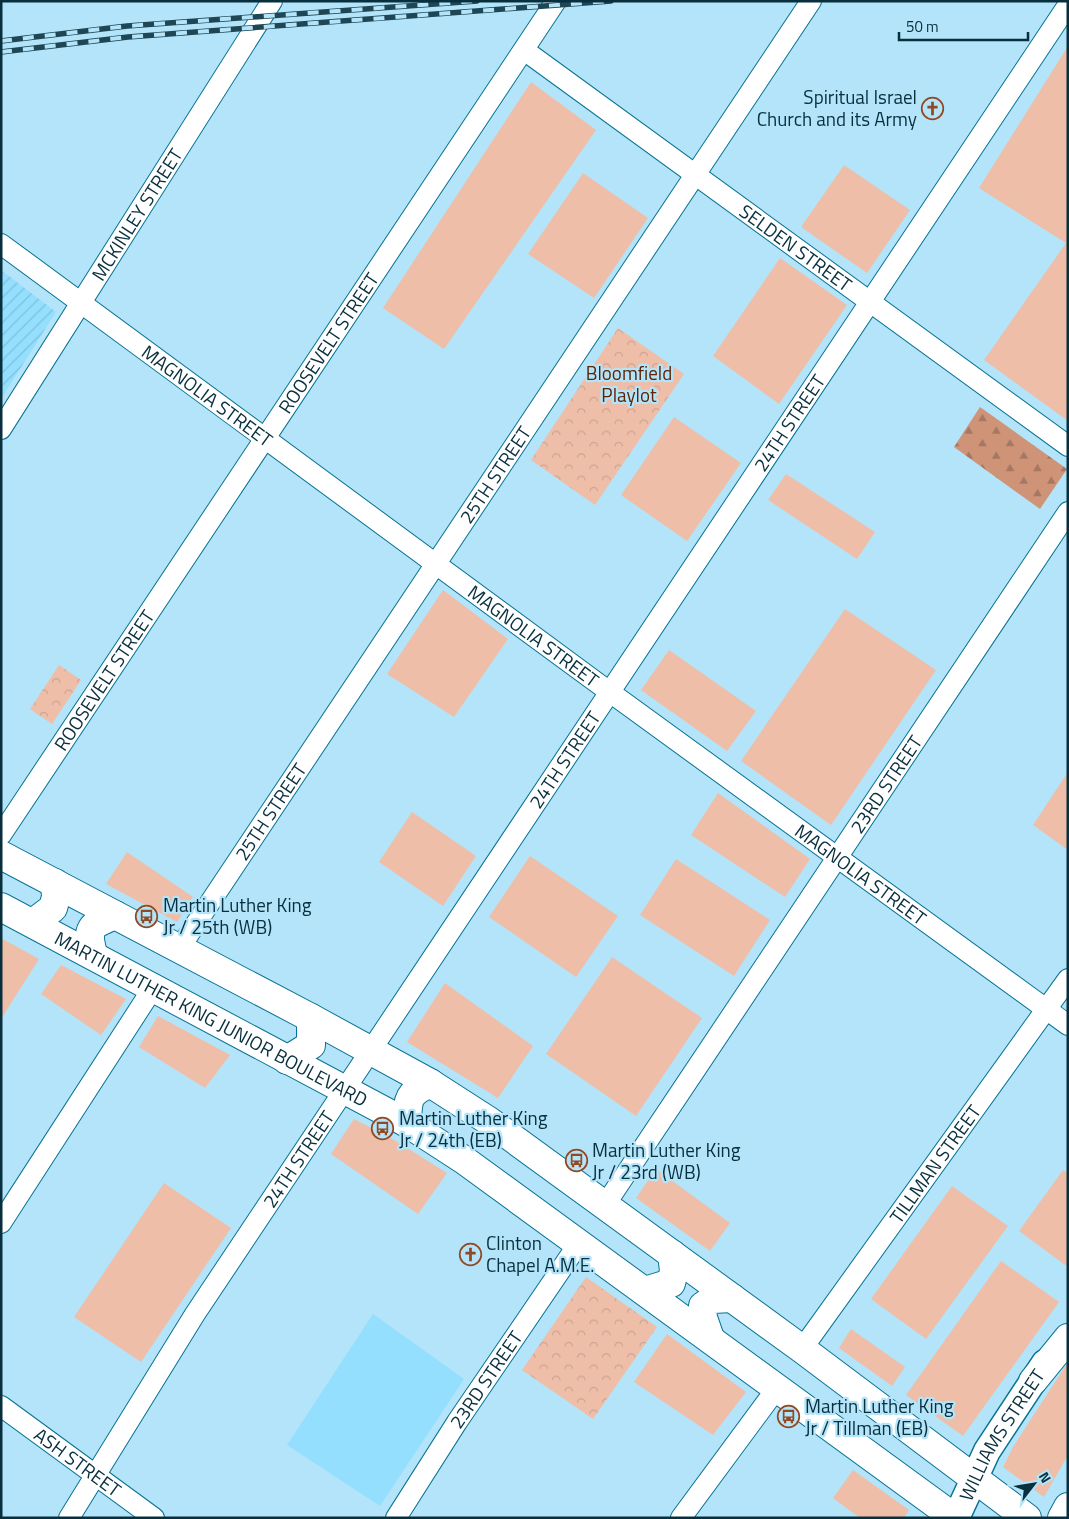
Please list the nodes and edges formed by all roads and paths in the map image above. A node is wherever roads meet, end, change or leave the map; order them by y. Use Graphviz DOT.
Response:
graph roads {
  1 [pos="272,1"];
  2 [pos="556,1"];
  3 [pos="811,1"];
  4 [pos="1068,5"];
  5 [pos="524,50"];
  6 [pos="696,175"];
  7 [pos="1,244"];
  8 [pos="870,302"];
  9 [pos="81,303"];
  10 [pos="1,429"];
  11 [pos="265,438"];
  12 [pos="1068,446"];
  13 [pos="1068,512"];
  14 [pos="436,564"];
  15 [pos="610,692"];
  16 [pos="1,835"];
  17 [pos="1,855"];
  18 [pos="836,857"];
  19 [pos="54,883"];
  20 [pos="1,907"];
  21 [pos="114,915"];
  22 [pos="33,923"];
  23 [pos="179,949"];
  24 [pos="93,954"];
  25 [pos="1068,979"];
  26 [pos="153,988"];
  27 [pos="1046,1009"];
  28 [pos="311,1018"];
  29 [pos="1068,1025"];
  30 [pos="371,1051"];
  31 [pos="287,1060"];
  32 [pos="430,1083"];
  33 [pos="345,1090"];
  34 [pos="407,1123"];
  35 [pos="605,1205"];
  36 [pos="1,1223"];
  37 [pos="579,1243"];
  38 [pos="672,1254"];
  39 [pos="644,1291"];
  40 [pos="732,1298"];
  41 [pos="1068,1329"];
  42 [pos="710,1338"];
  43 [pos="1068,1338"];
  44 [pos="802,1349"];
  45 [pos="1033,1381"];
  46 [pos="777,1388"];
  47 [pos="1,1406"];
  48 [pos="920,1438"];
  49 [pos="95,1474"];
  50 [pos="895,1474"];
  51 [pos="984,1486"];
  52 [pos="1068,1507"];
  53 [pos="69,1518"];
  54 [pos="154,1518"];
  55 [pos="396,1518"];
  56 [pos="681,1518"];
  57 [pos="955,1518"];
  58 [pos="1027,1518"];
  59 [pos="1062,1518"];
  1 -- 9 [label="street, MCKINLEY STREET"];
  2 -- 5 [label="street, ROOSEVELT STREET"];
  3 -- 6 [label="street, 25TH STREET"];
  4 -- 8 [label="street, 24TH STREET"];
  5 -- 6 [label="street, SELDEN STREET"];
  5 -- 11 [label="street, ROOSEVELT STREET"];
  6 -- 8 [label="street, SELDEN STREET"];
  6 -- 14 [label="street, 25TH STREET"];
  7 -- 9 [label="street, MAGNOLIA STREET"];
  8 -- 12 [label="street, SELDEN STREET"];
  8 -- 15 [label="street, 24TH STREET"];
  9 -- 10 [label="street, MCKINLEY STREET"];
  9 -- 11 [label="street, MAGNOLIA STREET"];
  11 -- 14 [label="street, MAGNOLIA STREET"];
  11 -- 16 [label="street, ROOSEVELT STREET"];
  13 -- 18 [label="street, 23RD STREET"];
  14 -- 15 [label="street, MAGNOLIA STREET"];
  14 -- 23 [label="street, 25TH STREET"];
  15 -- 18 [label="street, MAGNOLIA STREET"];
  15 -- 30 [label="street, 24TH STREET"];
  17 -- 19 [label="main road"];
  18 -- 27 [label="street, MAGNOLIA STREET"];
  18 -- 35 [label="street, 23RD STREET"];
  19 -- 21 [label="main road"];
  19 -- 22 [label="main road"];
  20 -- 22 [label="main road, MARTIN LUTHER KING JUNIOR BOULEVARD"];
  21 -- 23 [label="main road"];
  21 -- 24 [label="main road"];
  22 -- 24 [label="main road, MARTIN LUTHER KING JUNIOR BOULEVARD"];
  23 -- 28 [label="main road"];
  24 -- 26 [label="main road, MARTIN LUTHER KING JUNIOR BOULEVARD"];
  25 -- 27 [label="street, TILLMAN STREET"];
  26 -- 31 [label="main road, MARTIN LUTHER KING JUNIOR BOULEVARD"];
  26 -- 36 [label="street"];
  27 -- 29 [label="street, MAGNOLIA STREET"];
  27 -- 44 [label="street, TILLMAN STREET"];
  28 -- 30 [label="main road"];
  28 -- 31 [label="main road"];
  30 -- 32 [label="main road"];
  30 -- 33 [label="street, 24TH STREET"];
  31 -- 33 [label="main road, MARTIN LUTHER KING JUNIOR BOULEVARD"];
  32 -- 34 [label="main road"];
  32 -- 35 [label="main road"];
  33 -- 34 [label="main road, MARTIN LUTHER KING JUNIOR BOULEVARD"];
  33 -- 49 [label="street, 24TH STREET"];
  34 -- 37 [label="main road, MARTIN LUTHER KING JUNIOR BOULEVARD"];
  35 -- 38 [label="main road"];
  37 -- 39 [label="main road, MARTIN LUTHER KING JUNIOR BOULEVARD"];
  37 -- 55 [label="street, 23RD STREET"];
  38 -- 39 [label="main road"];
  38 -- 40 [label="main road"];
  39 -- 42 [label="main road, MARTIN LUTHER KING JUNIOR BOULEVARD"];
  40 -- 42 [label="main road"];
  40 -- 44 [label="main road"];
  41 -- 45 [label="street, WILLIAMS STREET"];
  42 -- 46 [label="main road, MARTIN LUTHER KING JUNIOR BOULEVARD"];
  43 -- 45 [label="main road"];
  44 -- 48 [label="main road"];
  45 -- 51 [label="street, WILLIAMS STREET"];
  46 -- 50 [label="main road, MARTIN LUTHER KING JUNIOR BOULEVARD"];
  46 -- 56 [label="street"];
  47 -- 49 [label="street, ASH STREET"];
  48 -- 50 [label="main road"];
  48 -- 51 [label="main road"];
  49 -- 53 [label="street, 24TH STREET"];
  49 -- 54 [label="street, ASH STREET"];
  50 -- 57 [label="main road, MARTIN LUTHER KING JUNIOR BOULEVARD"];
  51 -- 57 [label="street, WILLIAMS STREET"];
  51 -- 58 [label="main road"];
  52 -- 59 [label="main road"];
}
